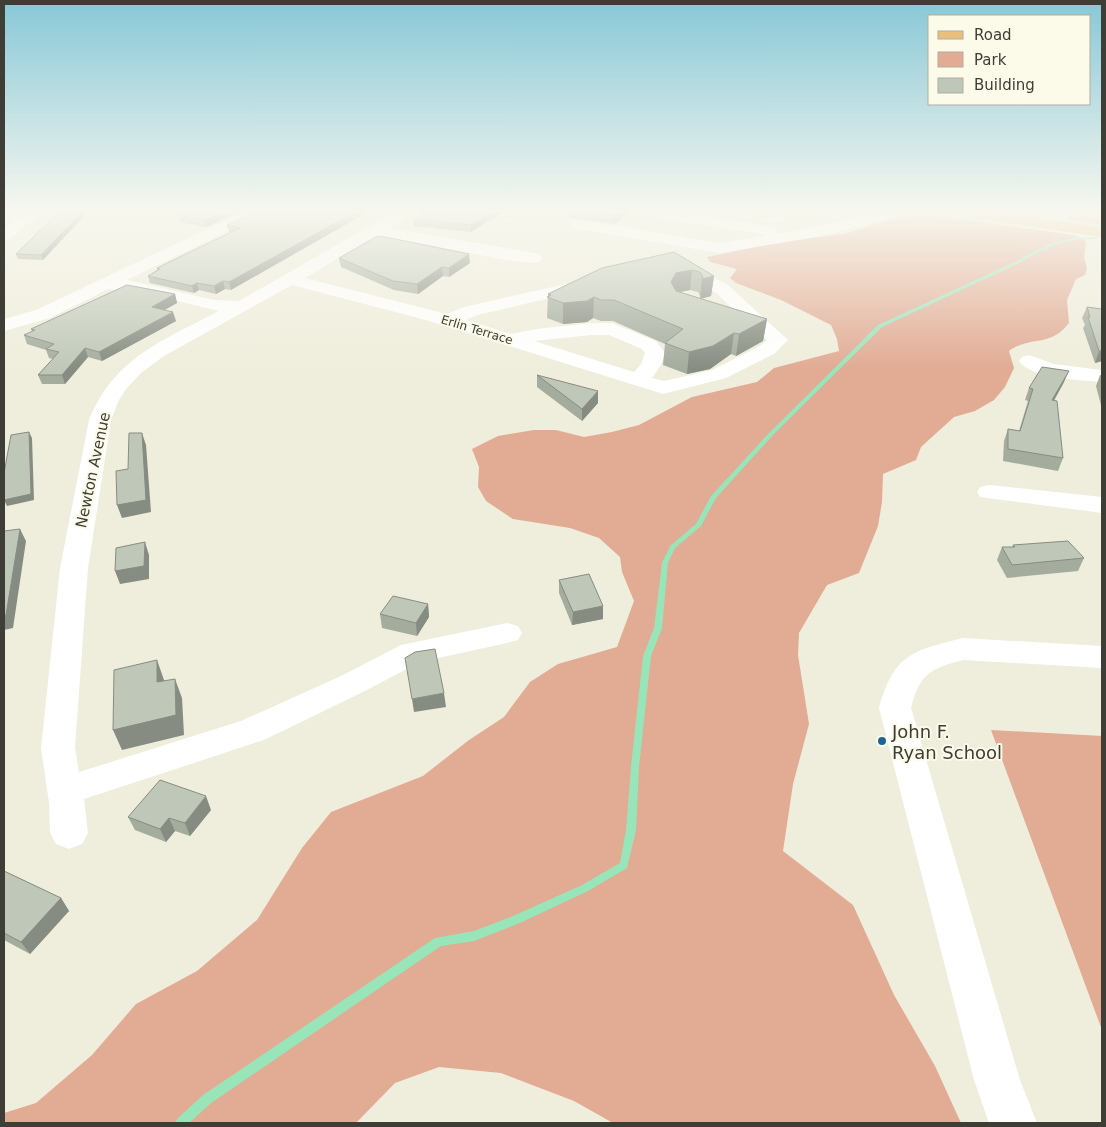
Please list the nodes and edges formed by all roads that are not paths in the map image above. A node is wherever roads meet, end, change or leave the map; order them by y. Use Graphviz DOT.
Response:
graph roads {
  1 [pos="147,265"];
  2 [pos="314,265"];
  3 [pos="673,265"];
  4 [pos="677,265"];
  5 [pos="667,266"];
  6 [pos="289,279"];
  7 [pos="604,280"];
  8 [pos="107,284"];
  9 [pos="722,289"];
  10 [pos="703,294"];
  11 [pos="241,306"];
  12 [pos="447,321"];
  13 [pos="737,324"];
  14 [pos="4,325"];
  15 [pos="774,337"];
  16 [pos="512,340"];
  17 [pos="1028,361"];
  18 [pos="1102,376"];
  19 [pos="640,379"];
  20 [pos="989,492"];
  21 [pos="1102,505"];
  22 [pos="507,632"];
  23 [pos="1102,657"];
  24 [pos="64,791"];
  25 [pos="69,833"];
  26 [pos="1013,1123"];
  1 -- 8 [label="street"];
  2 -- 6 [label="street, Newton Avenue"];
  3 -- 5 [label="street"];
  4 -- 9 [label="street"];
  6 -- 11 [label="street, Newton Avenue"];
  6 -- 12 [label="street, Erlin Terrace"];
  7 -- 12 [label="street"];
  8 -- 11 [label="street"];
  8 -- 14 [label="street"];
  9 -- 10 [label="street"];
  9 -- 15 [label="street"];
  11 -- 24 [label="street, Newton Avenue"];
  12 -- 16 [label="street, Erlin Terrace"];
  13 -- 15 [label="street"];
  15 -- 19 [label="street, Erlin Terrace"];
  16 -- 19 [label="street, Erlin Terrace"];
  16 -- 19 [label="street"];
  17 -- 18 [label="street"];
  20 -- 21 [label="street"];
  22 -- 24 [label="street"];
  23 -- 26 [label="street"];
  24 -- 25 [label="street, Newton Avenue"];
}
